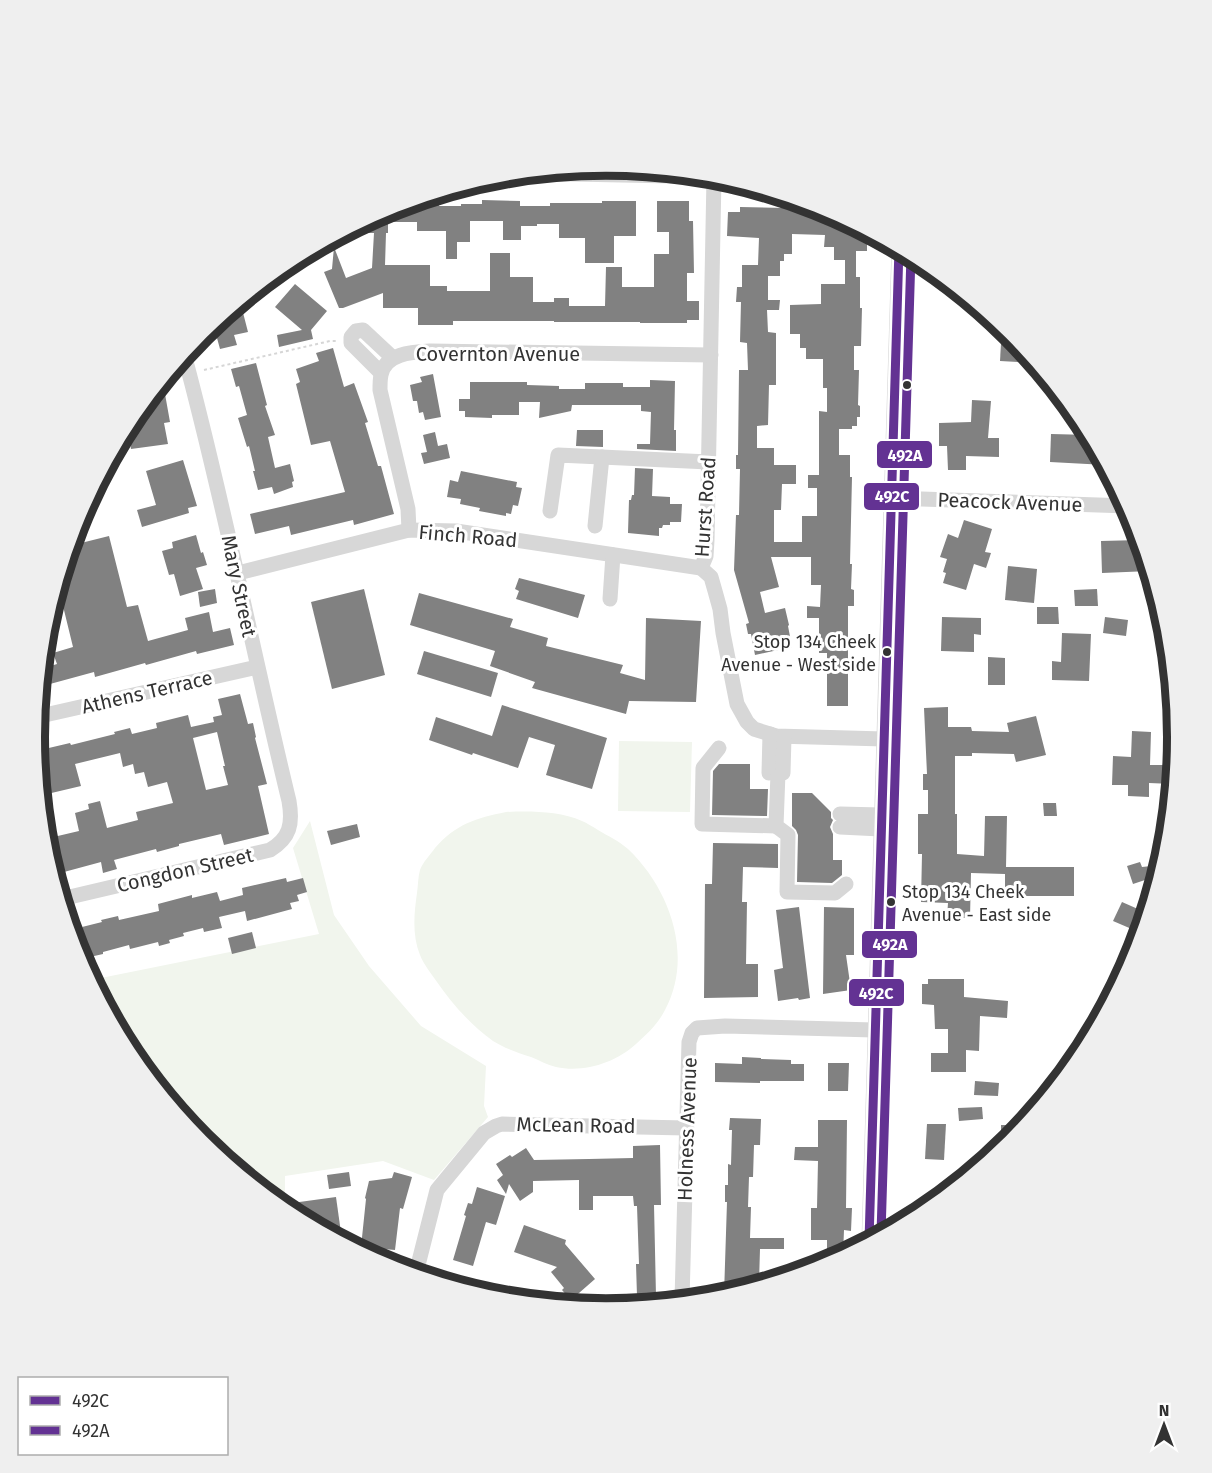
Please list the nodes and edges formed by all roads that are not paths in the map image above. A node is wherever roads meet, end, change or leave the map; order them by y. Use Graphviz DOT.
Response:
graph roads {
  1 [pos="717,186"];
  2 [pos="899,259"];
  3 [pos="711,355"];
  4 [pos="393,358"];
  5 [pos="186,364"];
  6 [pos="381,373"];
  7 [pos="602,457"];
  8 [pos="709,462"];
  9 [pos="892,498"];
  10 [pos="1117,506"];
  11 [pos="550,511"];
  12 [pos="595,526"];
  13 [pos="409,530"];
  14 [pos="614,555"];
  15 [pos="701,568"];
  16 [pos="238,573"];
  17 [pos="610,599"];
  18 [pos="257,667"];
  19 [pos="46,715"];
  20 [pos="777,736"];
  21 [pos="884,739"];
  22 [pos="718,748"];
  23 [pos="292,818"];
  24 [pos="840,820"];
  25 [pos="881,822"];
  26 [pos="776,826"];
  27 [pos="846,884"];
  28 [pos="69,897"];
  29 [pos="874,1030"];
  30 [pos="686,1128"];
  31 [pos="868,1232"];
  32 [pos="418,1265"];
  33 [pos="682,1292"];
  1 -- 3 [label="street, Hurst Road"];
  2 -- 9 [label="street"];
  3 -- 4 [label="street, Covernton Avenue"];
  3 -- 8 [label="street, Hurst Road"];
  4 -- 6 [label="street, Covernton Avenue"];
  4 -- 6 [label="street"];
  5 -- 16 [label="street, Mary Street"];
  6 -- 13 [label="street"];
  7 -- 8 [label="street"];
  7 -- 11 [label="street"];
  7 -- 12 [label="street"];
  8 -- 15 [label="street, Hurst Road"];
  9 -- 10 [label="street, Peacock Avenue"];
  9 -- 21 [label="street"];
  13 -- 14 [label="street, Finch Road"];
  13 -- 16 [label="street, Finch Road"];
  14 -- 15 [label="street, Finch Road"];
  14 -- 17 [label="street"];
  15 -- 20 [label="street, Hurst Road"];
  16 -- 18 [label="street, Mary Street"];
  18 -- 19 [label="street, Athens Terrace"];
  18 -- 23 [label="street, Mary Street"];
  20 -- 21 [label="street"];
  20 -- 26 [label="street"];
  21 -- 25 [label="street"];
  22 -- 26 [label="street"];
  23 -- 28 [label="street, Congdon Street"];
  24 -- 25 [label="street"];
  25 -- 29 [label="street"];
  26 -- 27 [label="street"];
  29 -- 30 [label="street, Holness Avenue"];
  29 -- 31 [label="street"];
  30 -- 32 [label="street, McLean Road"];
  30 -- 33 [label="street, Holness Avenue"];
}
